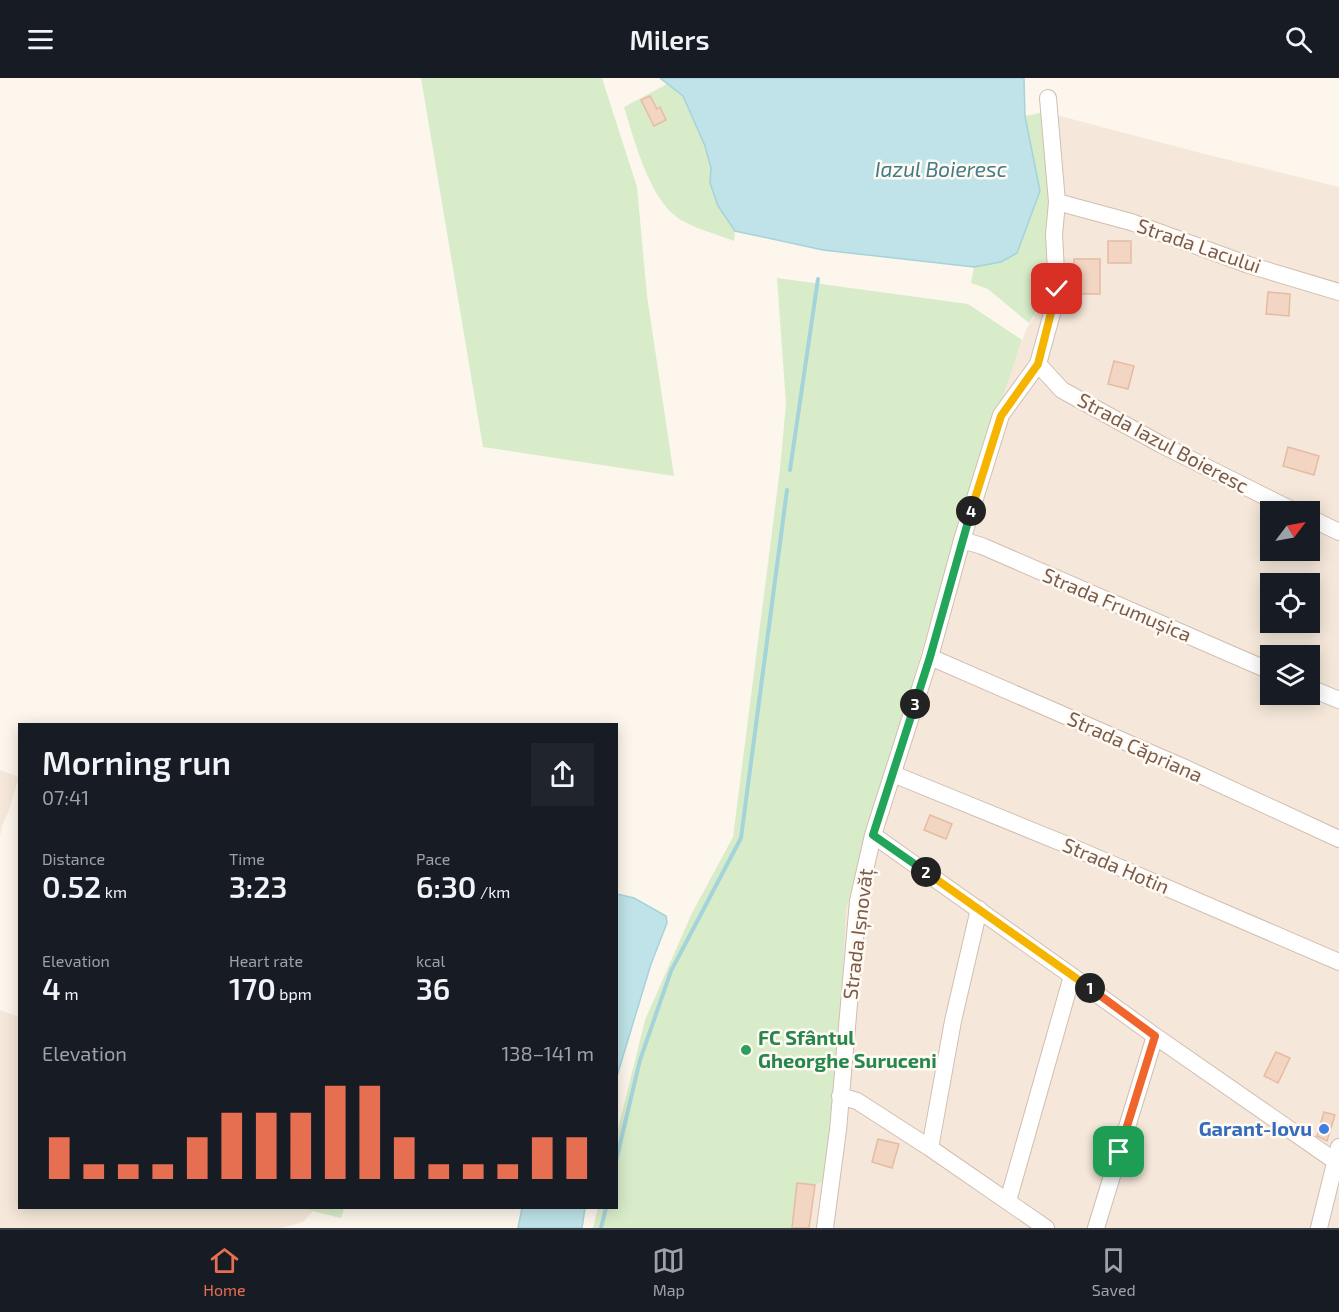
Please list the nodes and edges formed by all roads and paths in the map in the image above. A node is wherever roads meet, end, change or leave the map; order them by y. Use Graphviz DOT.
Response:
graph roads {
  1 [pos="1048,98"];
  2 [pos="1057,202"];
  3 [pos="1339,292"];
  4 [pos="1038,364"];
  5 [pos="1274,501"];
  6 [pos="1320,523"];
  7 [pos="1339,532"];
  8 [pos="962,540"];
  9 [pos="930,657"];
  10 [pos="1260,667"];
  11 [pos="1320,692"];
  12 [pos="1339,700"];
  13 [pos="893,774"];
  14 [pos="873,835"];
  15 [pos="1339,839"];
  16 [pos="979,909"];
  17 [pos="1339,962"];
  18 [pos="1072,976"];
  19 [pos="1155,1036"];
  20 [pos="840,1096"];
  21 [pos="930,1148"];
  22 [pos="1337,1154"];
  23 [pos="1008,1201"];
  24 [pos="825,1228"];
  25 [pos="1046,1228"];
  26 [pos="1096,1228"];
  27 [pos="1319,1228"];
  1 -- 2 [label="street, Strada Ișnovăț"];
  2 -- 3 [label="street, Strada Lacului"];
  2 -- 4 [label="street, Strada Ișnovăț"];
  4 -- 5 [label="street, Strada Iazul Boieresc"];
  4 -- 8 [label="street, Strada Ișnovăț"];
  6 -- 7 [label="street"];
  8 -- 9 [label="street, Strada Ișnovăț"];
  8 -- 10 [label="street, Strada Frumușica"];
  9 -- 13 [label="street, Strada Ișnovăț"];
  9 -- 15 [label="street, Strada Căpriana"];
  11 -- 12 [label="street"];
  13 -- 14 [label="street, Strada Ișnovăț"];
  13 -- 17 [label="street, Strada Hotin"];
  14 -- 16 [label="street"];
  14 -- 20 [label="street, Strada Ișnovăț"];
  16 -- 18 [label="street"];
  16 -- 21 [label="street"];
  18 -- 19 [label="street"];
  18 -- 23 [label="street"];
  19 -- 22 [label="street"];
  19 -- 26 [label="street"];
  20 -- 21 [label="street"];
  20 -- 24 [label="street, Strada Ișnovăț"];
  21 -- 23 [label="street"];
  22 -- 27 [label="street"];
  23 -- 25 [label="street"];
}
